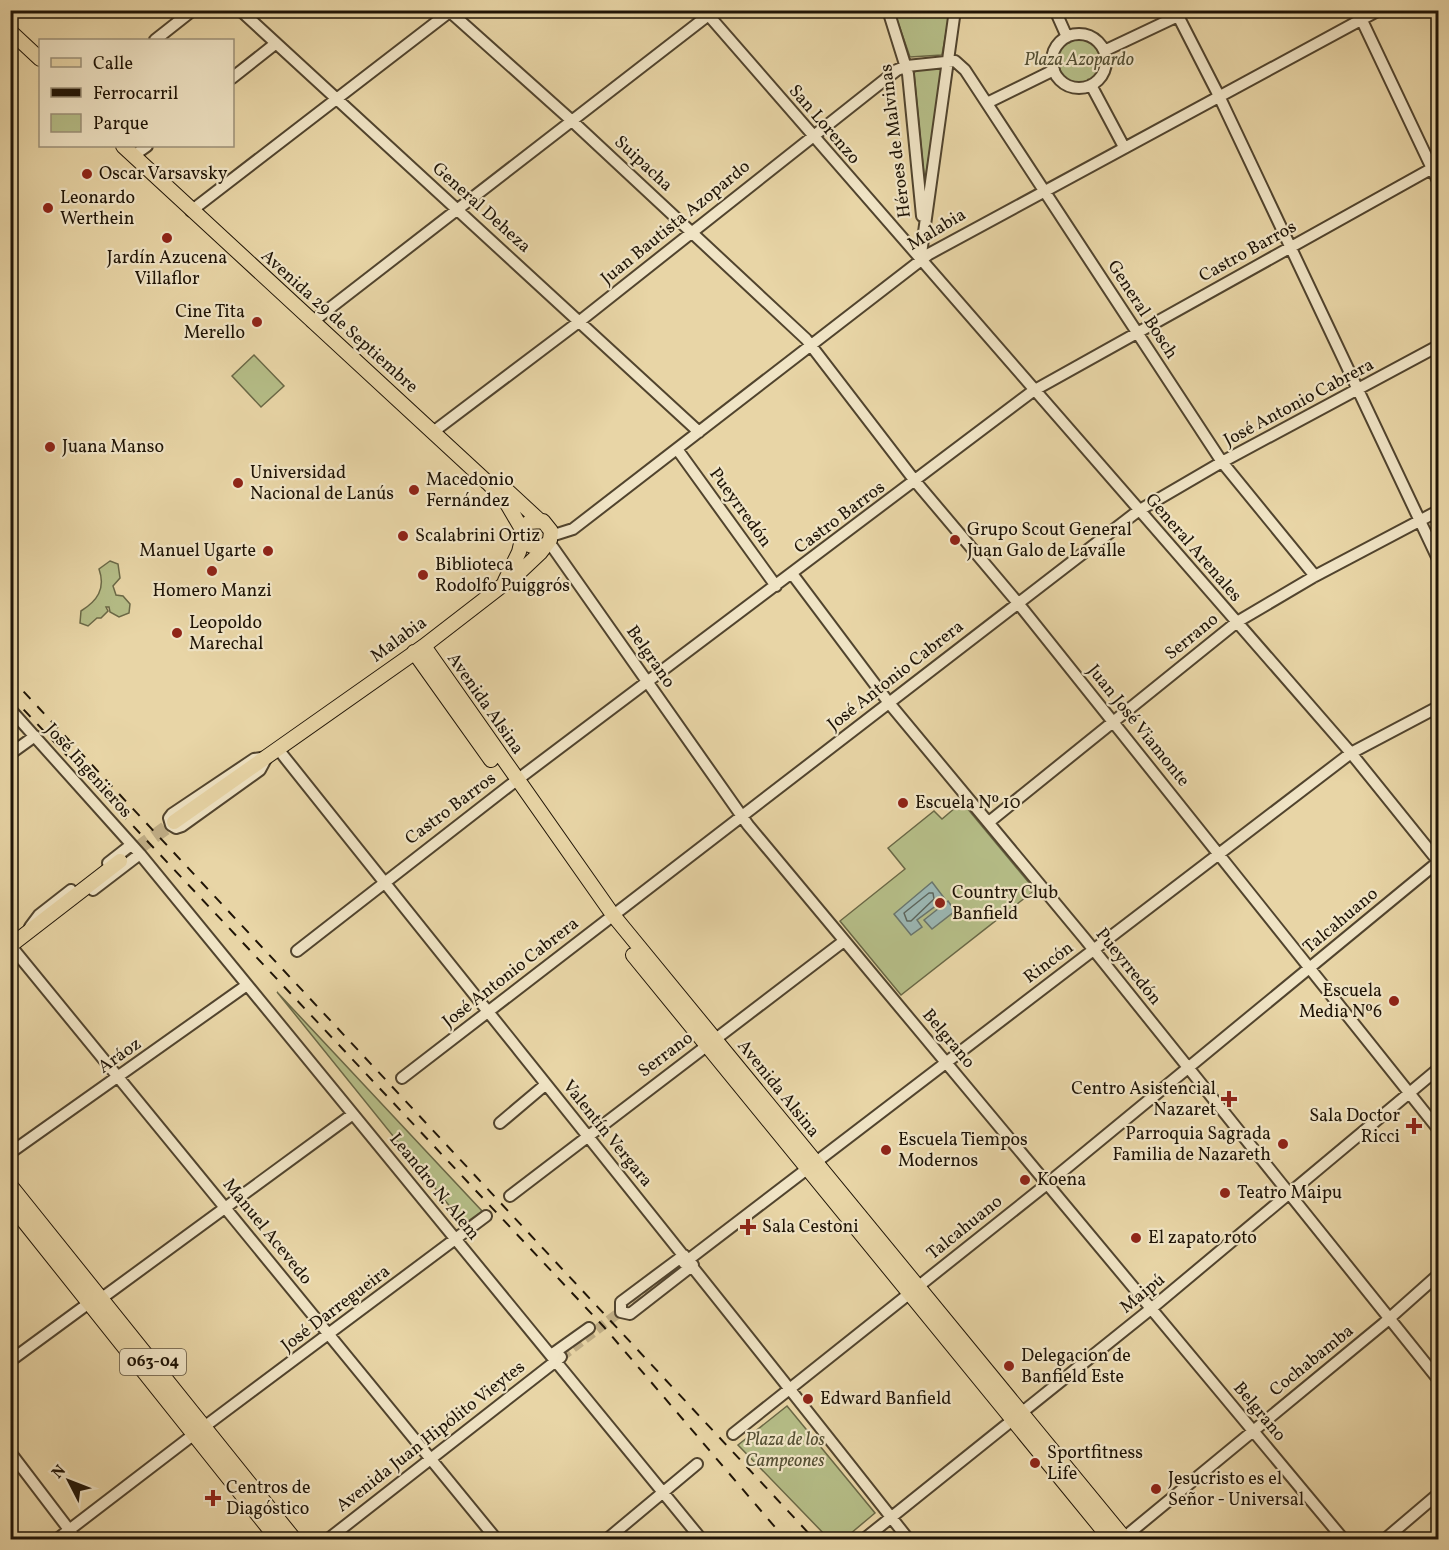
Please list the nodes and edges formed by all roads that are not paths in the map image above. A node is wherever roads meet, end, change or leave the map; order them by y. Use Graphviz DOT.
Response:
graph roads {
  1 [pos="193,10"];
  2 [pos="240,10"];
  3 [pos="888,10"];
  4 [pos="955,10"];
  5 [pos="1055,10"];
  6 [pos="1379,10"];
  7 [pos="450,11"];
  8 [pos="709,12"];
  9 [pos="1176,13"];
  10 [pos="1359,15"];
  11 [pos="10,31"];
  12 [pos="1067,37"];
  13 [pos="156,39"];
  14 [pos="10,43"];
  15 [pos="275,44"];
  16 [pos="1104,51"];
  17 [pos="39,58"];
  18 [pos="948,60"];
  19 [pos="907,66"];
  20 [pos="39,70"];
  21 [pos="1054,70"];
  22 [pos="234,76"];
  23 [pos="1090,85"];
  24 [pos="1219,96"];
  25 [pos="337,100"];
  26 [pos="987,103"];
  27 [pos="572,120"];
  28 [pos="812,136"];
  29 [pos="124,147"];
  30 [pos="1124,147"];
  31 [pos="140,148"];
  32 [pos="1436,167"];
  33 [pos="1438,181"];
  34 [pos="1045,190"];
  35 [pos="195,208"];
  36 [pos="457,209"];
  37 [pos="691,232"];
  38 [pos="923,234"];
  39 [pos="1290,248"];
  40 [pos="920,261"];
  41 [pos="315,319"];
  42 [pos="579,321"];
  43 [pos="1137,332"];
  44 [pos="810,346"];
  45 [pos="1438,346"];
  46 [pos="1358,390"];
  47 [pos="1033,391"];
  48 [pos="436,429"];
  49 [pos="699,432"];
  50 [pos="677,449"];
  51 [pos="1222,462"];
  52 [pos="915,481"];
  53 [pos="1138,511"];
  54 [pos="1438,511"];
  55 [pos="539,520"];
  56 [pos="1420,521"];
  57 [pos="523,533"];
  58 [pos="549,541"];
  59 [pos="1438,559"];
  60 [pos="793,574"];
  61 [pos="1316,576"];
  62 [pos="504,583"];
  63 [pos="776,586"];
  64 [pos="1018,603"];
  65 [pos="1237,622"];
  66 [pos="419,649"];
  67 [pos="647,681"];
  68 [pos="889,703"];
  69 [pos="1438,707"];
  70 [pos="10,710"];
  71 [pos="1114,722"];
  72 [pos="35,736"];
  73 [pos="273,753"];
  74 [pos="1351,753"];
  75 [pos="10,754"];
  76 [pos="513,783"];
  77 [pos="741,816"];
  78 [pos="174,822"];
  79 [pos="988,822"];
  80 [pos="131,845"];
  81 [pos="1219,853"];
  82 [pos="140,855"];
  83 [pos="120,861"];
  84 [pos="1438,862"];
  85 [pos="383,882"];
  86 [pos="609,917"];
  87 [pos="23,937"];
  88 [pos="843,941"];
  89 [pos="11,945"];
  90 [pos="1093,950"];
  91 [pos="297,951"];
  92 [pos="1310,969"];
  93 [pos="247,985"];
  94 [pos="487,1013"];
  95 [pos="709,1042"];
  96 [pos="945,1062"];
  97 [pos="1188,1068"];
  98 [pos="1438,1069"];
  99 [pos="121,1077"];
  100 [pos="402,1078"];
  101 [pos="545,1085"];
  102 [pos="1409,1092"];
  103 [pos="353,1114"];
  104 [pos="500,1123"];
  105 [pos="1438,1129"];
  106 [pos="587,1136"];
  107 [pos="10,1153"];
  108 [pos="810,1166"];
  109 [pos="1047,1184"];
  110 [pos="10,1185"];
  111 [pos="1289,1195"];
  112 [pos="510,1196"];
  113 [pos="10,1204"];
  114 [pos="226,1207"];
  115 [pos="486,1216"];
  116 [pos="456,1239"];
  117 [pos="687,1260"];
  118 [pos="1438,1275"];
  119 [pos="914,1290"];
  120 [pos="95,1301"];
  121 [pos="1152,1308"];
  122 [pos="1389,1318"];
  123 [pos="589,1328"];
  124 [pos="329,1335"];
  125 [pos="556,1358"];
  126 [pos="10,1361"];
  127 [pos="1438,1379"];
  128 [pos="788,1389"];
  129 [pos="1018,1416"];
  130 [pos="199,1431"];
  131 [pos="1252,1431"];
  132 [pos="732,1434"];
  133 [pos="10,1452"];
  134 [pos="431,1460"];
  135 [pos="697,1464"];
  136 [pos="664,1491"];
  137 [pos="1438,1494"];
  138 [pos="891,1516"];
  139 [pos="69,1529"];
  140 [pos="56,1539"];
  141 [pos="77,1539"];
  142 [pos="278,1539"];
  143 [pos="295,1539"];
  144 [pos="327,1539"];
  145 [pos="497,1539"];
  146 [pos="606,1539"];
  147 [pos="702,1539"];
  148 [pos="863,1539"];
  149 [pos="909,1539"];
  150 [pos="1120,1539"];
  151 [pos="1344,1539"];
  152 [pos="1384,1539"];
  1 -- 13 [label="street"];
  2 -- 15 [label="street, General Deheza"];
  3 -- 19 [label="street, Héroes de Malvinas"];
  4 -- 18 [label="street, Héroes de Malvinas"];
  5 -- 12 [label="street"];
  6 -- 10 [label="street, Malabia"];
  7 -- 25 [label="street"];
  7 -- 27 [label="street, Suipacha"];
  8 -- 27 [label="street"];
  8 -- 28 [label="street, San Lorenzo"];
  9 -- 16 [label="street"];
  9 -- 24 [label="street"];
  10 -- 24 [label="street, Malabia"];
  10 -- 32 [label="street"];
  11 -- 17 [label="main road"];
  12 -- 16 [label="street"];
  12 -- 21 [label="street"];
  14 -- 20 [label="main road"];
  15 -- 22 [label="street"];
  15 -- 25 [label="street, General Deheza"];
  16 -- 23 [label="street"];
  18 -- 19 [label="street, Juan Bautista Azopardo"];
  18 -- 26 [label="street, General Bosch"];
  18 -- 38 [label="street, Héroes de Malvinas"];
  19 -- 28 [label="street, Juan Bautista Azopardo"];
  19 -- 38 [label="street, Héroes de Malvinas"];
  21 -- 23 [label="street"];
  21 -- 26 [label="street"];
  23 -- 30 [label="street"];
  24 -- 30 [label="street, Malabia"];
  24 -- 39 [label="street"];
  25 -- 35 [label="street"];
  25 -- 36 [label="street, General Deheza"];
  26 -- 34 [label="street, General Bosch"];
  27 -- 36 [label="street"];
  27 -- 37 [label="street, Suipacha"];
  28 -- 37 [label="street, Juan Bautista Azopardo"];
  28 -- 40 [label="street, San Lorenzo"];
  29 -- 35 [label="main road, Avenida 29 de Septiembre"];
  30 -- 34 [label="street, Malabia"];
  31 -- 35 [label="main road, Avenida 29 de Septiembre"];
  32 -- 33 [label="street"];
  32 -- 39 [label="street, Castro Barros"];
  34 -- 40 [label="street, Malabia"];
  34 -- 43 [label="street, General Bosch"];
  35 -- 41 [label="main road, Avenida 29 de Septiembre"];
  36 -- 41 [label="street"];
  36 -- 42 [label="street, General Deheza"];
  37 -- 42 [label="street, Juan Bautista Azopardo"];
  37 -- 44 [label="street, Suipacha"];
  38 -- 40 [label="street, Héroes de Malvinas"];
  39 -- 43 [label="street, Castro Barros"];
  39 -- 46 [label="street"];
  40 -- 44 [label="street, Malabia"];
  40 -- 47 [label="street, General Arenales"];
  41 -- 48 [label="main road, Avenida 29 de Septiembre"];
  42 -- 48 [label="street, Juan Bautista Azopardo"];
  42 -- 49 [label="street, General Deheza"];
  43 -- 47 [label="street, Castro Barros"];
  43 -- 51 [label="street, General Bosch"];
  44 -- 49 [label="street, Malabia"];
  44 -- 52 [label="street, Juan José Viamonte"];
  45 -- 46 [label="street, José Antonio Cabrera"];
  46 -- 51 [label="street, José Antonio Cabrera"];
  46 -- 56 [label="street"];
  47 -- 52 [label="street, Castro Barros"];
  47 -- 53 [label="street, General Arenales"];
  48 -- 55 [label="main road, Avenida 29 de Septiembre"];
  48 -- 57 [label="main road, Avenida 29 de Septiembre"];
  49 -- 50 [label="street, Malabia"];
  50 -- 58 [label="street, Malabia"];
  50 -- 63 [label="street, Pueyrredón"];
  51 -- 53 [label="street, José Antonio Cabrera"];
  51 -- 61 [label="street, General Bosch"];
  52 -- 60 [label="street, Castro Barros"];
  52 -- 64 [label="street, Juan José Viamonte"];
  53 -- 64 [label="street, José Antonio Cabrera"];
  53 -- 65 [label="street, General Arenales"];
  54 -- 56 [label="street, Serrano"];
  55 -- 57 [label="main road"];
  55 -- 58 [label="main road"];
  56 -- 59 [label="street"];
  56 -- 61 [label="street, Serrano"];
  57 -- 58 [label="main road"];
  57 -- 62 [label="main road"];
  58 -- 62 [label="main road, Malabia"];
  58 -- 67 [label="street, Belgrano"];
  60 -- 63 [label="street, Castro Barros"];
  60 -- 68 [label="street, Pueyrredón"];
  61 -- 65 [label="street, Serrano"];
  62 -- 66 [label="main road, Malabia"];
  63 -- 67 [label="street, Castro Barros"];
  64 -- 68 [label="street, José Antonio Cabrera"];
  64 -- 71 [label="street, Juan José Viamonte"];
  65 -- 71 [label="street, Serrano"];
  65 -- 74 [label="street, General Arenales"];
  66 -- 73 [label="main road, Malabia"];
  66 -- 76 [label="main road, Avenida Alsina"];
  67 -- 76 [label="street, Castro Barros"];
  67 -- 77 [label="street, Belgrano"];
  68 -- 77 [label="street, José Antonio Cabrera"];
  68 -- 79 [label="street, Pueyrredón"];
  69 -- 74 [label="street, Rincón"];
  70 -- 72 [label="street, José Ingenieros"];
  71 -- 79 [label="street, Serrano"];
  71 -- 81 [label="street, Juan José Viamonte"];
  72 -- 75 [label="street"];
  72 -- 80 [label="street, José Ingenieros"];
  73 -- 73 [label="street, Malabia"];
  73 -- 78 [label="main road, Malabia"];
  73 -- 85 [label="street, Valentín Vergara"];
  74 -- 81 [label="street, Rincón"];
  74 -- 84 [label="street, General Arenales"];
  76 -- 85 [label="street, Castro Barros"];
  76 -- 86 [label="main road, Avenida Alsina"];
  77 -- 86 [label="street, José Antonio Cabrera"];
  77 -- 88 [label="street, Belgrano"];
  79 -- 90 [label="street, Pueyrredón"];
  80 -- 82 [label="street, José Ingenieros"];
  80 -- 87 [label="street"];
  81 -- 90 [label="street, Rincón"];
  81 -- 92 [label="street, Juan José Viamonte"];
  82 -- 87 [label="street"];
  82 -- 93 [label="street, Leandro N. Alem"];
  83 -- 87 [label="main road"];
  84 -- 92 [label="street, Talcahuano"];
  85 -- 91 [label="street, Castro Barros"];
  85 -- 94 [label="street, Valentín Vergara"];
  86 -- 94 [label="street, José Antonio Cabrera"];
  86 -- 95 [label="main road, Avenida Alsina"];
  87 -- 89 [label="main road"];
  88 -- 95 [label="street, Serrano"];
  88 -- 96 [label="street, Belgrano"];
  89 -- 99 [label="street, Manuel Acevedo"];
  90 -- 96 [label="street, Rincón"];
  90 -- 97 [label="street, Pueyrredón"];
  92 -- 97 [label="street, Talcahuano"];
  92 -- 102 [label="street, Juan José Viamonte"];
  93 -- 99 [label="street, Aráoz"];
  93 -- 103 [label="street, Leandro N. Alem"];
  94 -- 100 [label="street, José Antonio Cabrera"];
  94 -- 101 [label="street, Valentín Vergara"];
  95 -- 106 [label="street, Serrano"];
  95 -- 108 [label="main road, Avenida Alsina"];
  96 -- 108 [label="street, Rincón"];
  96 -- 109 [label="street, Belgrano"];
  97 -- 109 [label="street, Talcahuano"];
  97 -- 111 [label="street, Pueyrredón"];
  98 -- 102 [label="street, Maipú"];
  99 -- 107 [label="street, Aráoz"];
  99 -- 114 [label="street, Manuel Acevedo"];
  101 -- 104 [label="street"];
  101 -- 106 [label="street, Valentín Vergara"];
  102 -- 105 [label="street, Juan José Viamonte"];
  102 -- 111 [label="street, Maipú"];
  103 -- 114 [label="street"];
  103 -- 116 [label="street, Leandro N. Alem"];
  106 -- 112 [label="street, Serrano"];
  106 -- 117 [label="street, Valentín Vergara"];
  108 -- 117 [label="street, Rincón"];
  108 -- 119 [label="main road, Avenida Alsina"];
  109 -- 119 [label="street, Talcahuano"];
  109 -- 121 [label="street, Belgrano"];
  110 -- 120 [label="main road, 063-04"];
  111 -- 121 [label="street, Maipú"];
  111 -- 122 [label="street, Pueyrredón"];
  113 -- 120 [label="main road, 063-04"];
  114 -- 120 [label="street"];
  114 -- 124 [label="street, Manuel Acevedo"];
  115 -- 116 [label="street, José Darregueira"];
  116 -- 124 [label="street, José Darregueira"];
  116 -- 125 [label="street, Leandro N. Alem"];
  117 -- 117 [label="street"];
  117 -- 128 [label="street, Valentín Vergara"];
  118 -- 122 [label="street, Cochabamba"];
  119 -- 128 [label="street, Talcahuano"];
  119 -- 129 [label="main road, Avenida Alsina"];
  120 -- 126 [label="street"];
  120 -- 130 [label="main road, 063-04"];
  121 -- 129 [label="street, Maipú"];
  121 -- 131 [label="street, Belgrano"];
  122 -- 127 [label="street, Pueyrredón"];
  122 -- 131 [label="street, Cochabamba"];
  123 -- 125 [label="street, Avenida Juan Hipólito Vieytes"];
  124 -- 130 [label="street, José Darregueira"];
  124 -- 134 [label="street, Manuel Acevedo"];
  125 -- 134 [label="street, Avenida Juan Hipólito Vieytes"];
  125 -- 136 [label="street, Leandro N. Alem"];
  128 -- 132 [label="street, Talcahuano"];
  128 -- 138 [label="street, Valentín Vergara"];
  129 -- 138 [label="street, Maipú"];
  129 -- 150 [label="main road, Avenida Alsina"];
  130 -- 139 [label="street, José Darregueira"];
  130 -- 142 [label="main road, 063-04"];
  130 -- 143 [label="main road, 063-04"];
  131 -- 150 [label="street, Cochabamba"];
  131 -- 151 [label="street, Belgrano"];
  133 -- 139 [label="street"];
  134 -- 144 [label="street, Avenida Juan Hipólito Vieytes"];
  134 -- 145 [label="street, Manuel Acevedo"];
  135 -- 136 [label="street"];
  136 -- 146 [label="street"];
  136 -- 147 [label="street, Leandro N. Alem"];
  137 -- 152 [label="street"];
  138 -- 148 [label="street, Maipú"];
  138 -- 149 [label="street, Valentín Vergara"];
  139 -- 140 [label="street, José Darregueira"];
  139 -- 141 [label="street"];
}
